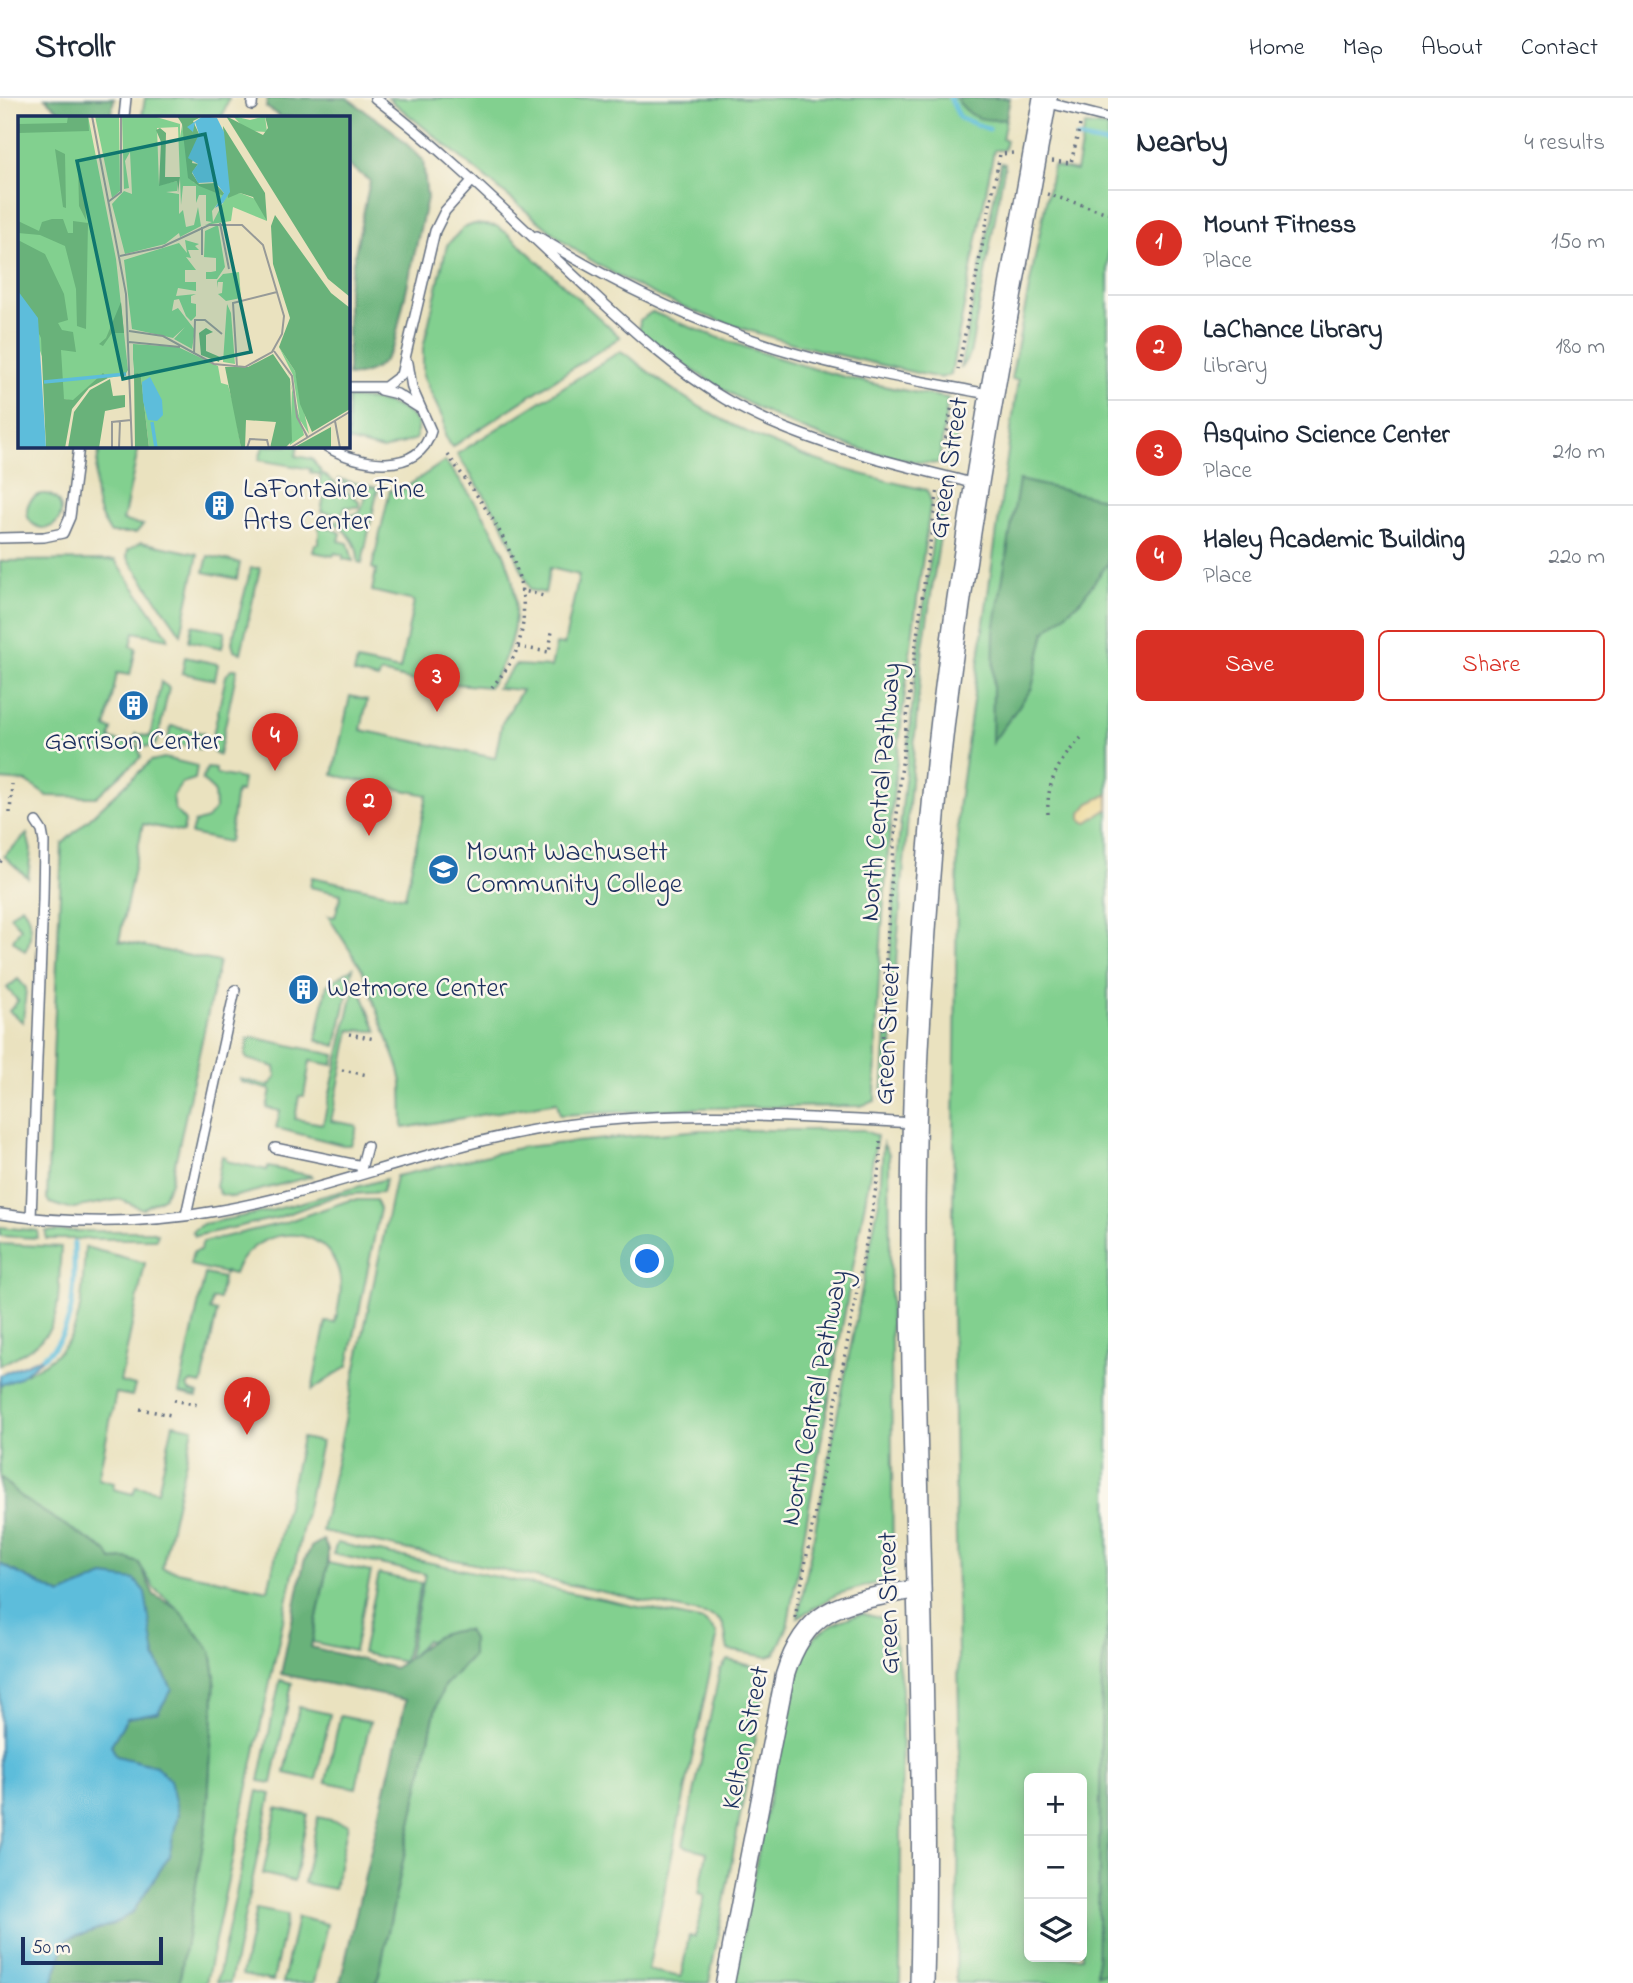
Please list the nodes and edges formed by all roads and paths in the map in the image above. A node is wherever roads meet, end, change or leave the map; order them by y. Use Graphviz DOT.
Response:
graph roads {
  1 [pos="126,98"];
  2 [pos="375,98"];
  3 [pos="1045,100"];
  4 [pos="124,116"];
  5 [pos="1108,118"];
  6 [pos="1077,138"];
  7 [pos="1006,152"];
  8 [pos="1055,162"];
  9 [pos="472,181"];
  10 [pos="1029,186"];
  11 [pos="1108,213"];
  12 [pos="518,223"];
  13 [pos="408,356"];
  14 [pos="958,370"];
  15 [pos="350,387"];
  16 [pos="371,389"];
  17 [pos="993,395"];
  18 [pos="952,405"];
  19 [pos="428,418"];
  20 [pos="79,448"];
  21 [pos="330,448"];
  22 [pos="448,455"];
  23 [pos="942,459"];
  24 [pos="977,485"];
  25 [pos="938,489"];
  26 [pos="0,538"];
  27 [pos="520,590"];
  28 [pos="544,596"];
  29 [pos="552,631"];
  30 [pos="518,647"];
  31 [pos="492,687"];
  32 [pos="1081,737"];
  33 [pos="12,784"];
  34 [pos="10,813"];
  35 [pos="1048,814"];
  36 [pos="36,822"];
  37 [pos="5,857"];
  38 [pos="0,862"];
  39 [pos="235,990"];
  40 [pos="349,1034"];
  41 [pos="375,1039"];
  42 [pos="342,1070"];
  43 [pos="368,1075"];
  44 [pos="881,1100"];
  45 [pos="914,1123"];
  46 [pos="880,1138"];
  47 [pos="367,1146"];
  48 [pos="275,1148"];
  49 [pos="361,1170"];
  50 [pos="0,1214"];
  51 [pos="186,1216"];
  52 [pos="31,1218"];
  53 [pos="174,1400"];
  54 [pos="198,1405"];
  55 [pos="140,1409"];
  56 [pos="171,1415"];
  57 [pos="920,1588"];
  58 [pos="794,1624"];
  59 [pos="725,1983"];
  60 [pos="922,1983"];
  1 -- 4 [label="lane"];
  2 -- 9 [label="lane"];
  3 -- 5 [label="lane"];
  3 -- 10 [label="street, Green Street"];
  6 -- 8 [label="path"];
  7 -- 14 [label="path"];
  9 -- 12 [label="lane"];
  9 -- 13 [label="lane"];
  10 -- 11 [label="path"];
  10 -- 17 [label="street, Green Street"];
  12 -- 17 [label="lane"];
  12 -- 24 [label="lane"];
  13 -- 16 [label="lane"];
  13 -- 19 [label="lane"];
  15 -- 16 [label="lane"];
  16 -- 19 [label="lane"];
  17 -- 24 [label="street, Green Street"];
  18 -- 23 [label="path"];
  19 -- 21 [label="lane"];
  20 -- 26 [label="lane"];
  22 -- 27 [label="path"];
  24 -- 45 [label="street, Green Street"];
  25 -- 44 [label="path, North Central Pathway"];
  27 -- 28 [label="path"];
  27 -- 30 [label="path"];
  29 -- 30 [label="path"];
  30 -- 31 [label="path"];
  32 -- 35 [label="path"];
  33 -- 34 [label="path"];
  36 -- 52 [label="lane"];
  37 -- 38 [label="path"];
  39 -- 51 [label="lane"];
  40 -- 41 [label="path"];
  42 -- 43 [label="path"];
  45 -- 49 [label="lane"];
  45 -- 57 [label="street, Green Street"];
  46 -- 58 [label="path, North Central Pathway"];
  47 -- 49 [label="lane"];
  48 -- 49 [label="lane"];
  49 -- 51 [label="lane"];
  50 -- 52 [label="lane"];
  51 -- 52 [label="lane"];
  53 -- 54 [label="path"];
  55 -- 56 [label="path"];
  57 -- 59 [label="street, Kelton Street"];
  57 -- 60 [label="street, Green Street"];
}
